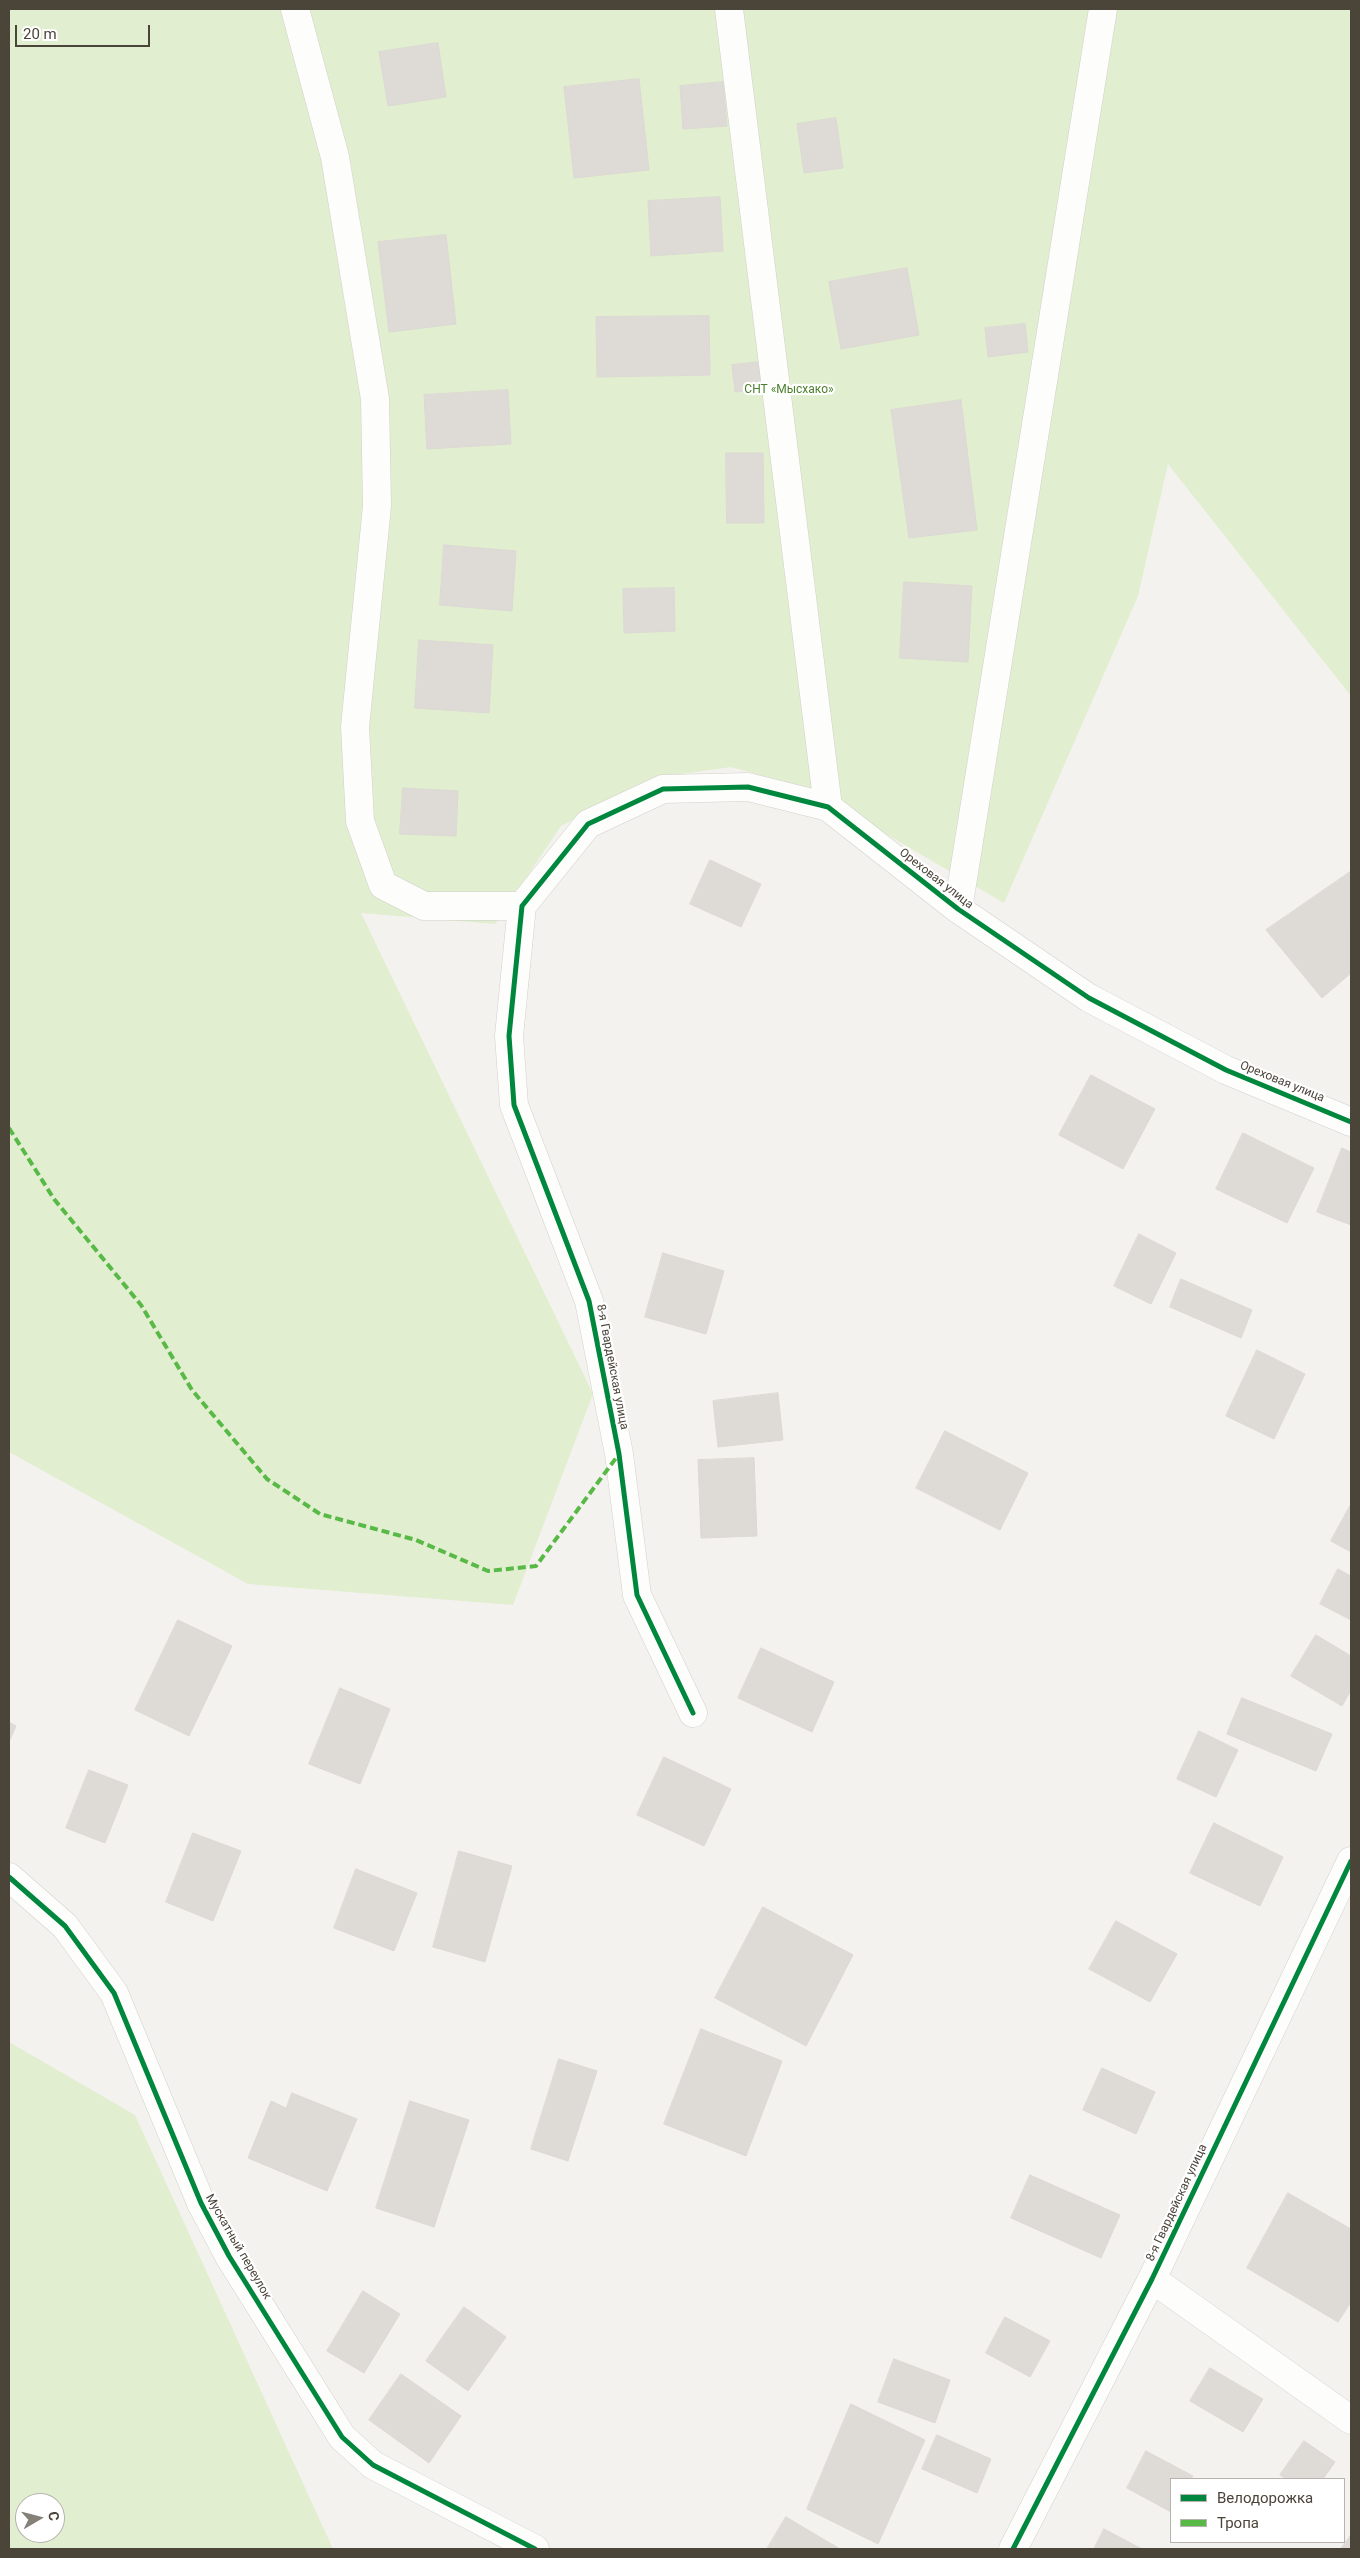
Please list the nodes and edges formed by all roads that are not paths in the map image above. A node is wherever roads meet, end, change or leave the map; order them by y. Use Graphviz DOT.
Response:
graph roads {
  1 [pos="295,9"];
  2 [pos="729,9"];
  3 [pos="1103,9"];
  4 [pos="828,808"];
  5 [pos="522,906"];
  6 [pos="958,910"];
  7 [pos="1351,1122"];
  8 [pos="693,1713"];
  9 [pos="1351,1861"];
  10 [pos="9,1877"];
  11 [pos="1152,2279"];
  12 [pos="1351,2420"];
  13 [pos="535,2549"];
  14 [pos="1014,2549"];
  1 -- 5 [label="street"];
  2 -- 4 [label="street"];
  3 -- 6 [label="street"];
  4 -- 5 [label="street, Ореховая улица"];
  4 -- 6 [label="street, Ореховая улица"];
  5 -- 8 [label="street, 8-я Гвардейская улица"];
  6 -- 7 [label="street, Ореховая улица"];
  9 -- 11 [label="street, 8-я Гвардейская улица"];
  10 -- 13 [label="street, Мускатный переулок"];
  11 -- 12 [label="street"];
  11 -- 14 [label="street, 8-я Гвардейская улица"];
}
